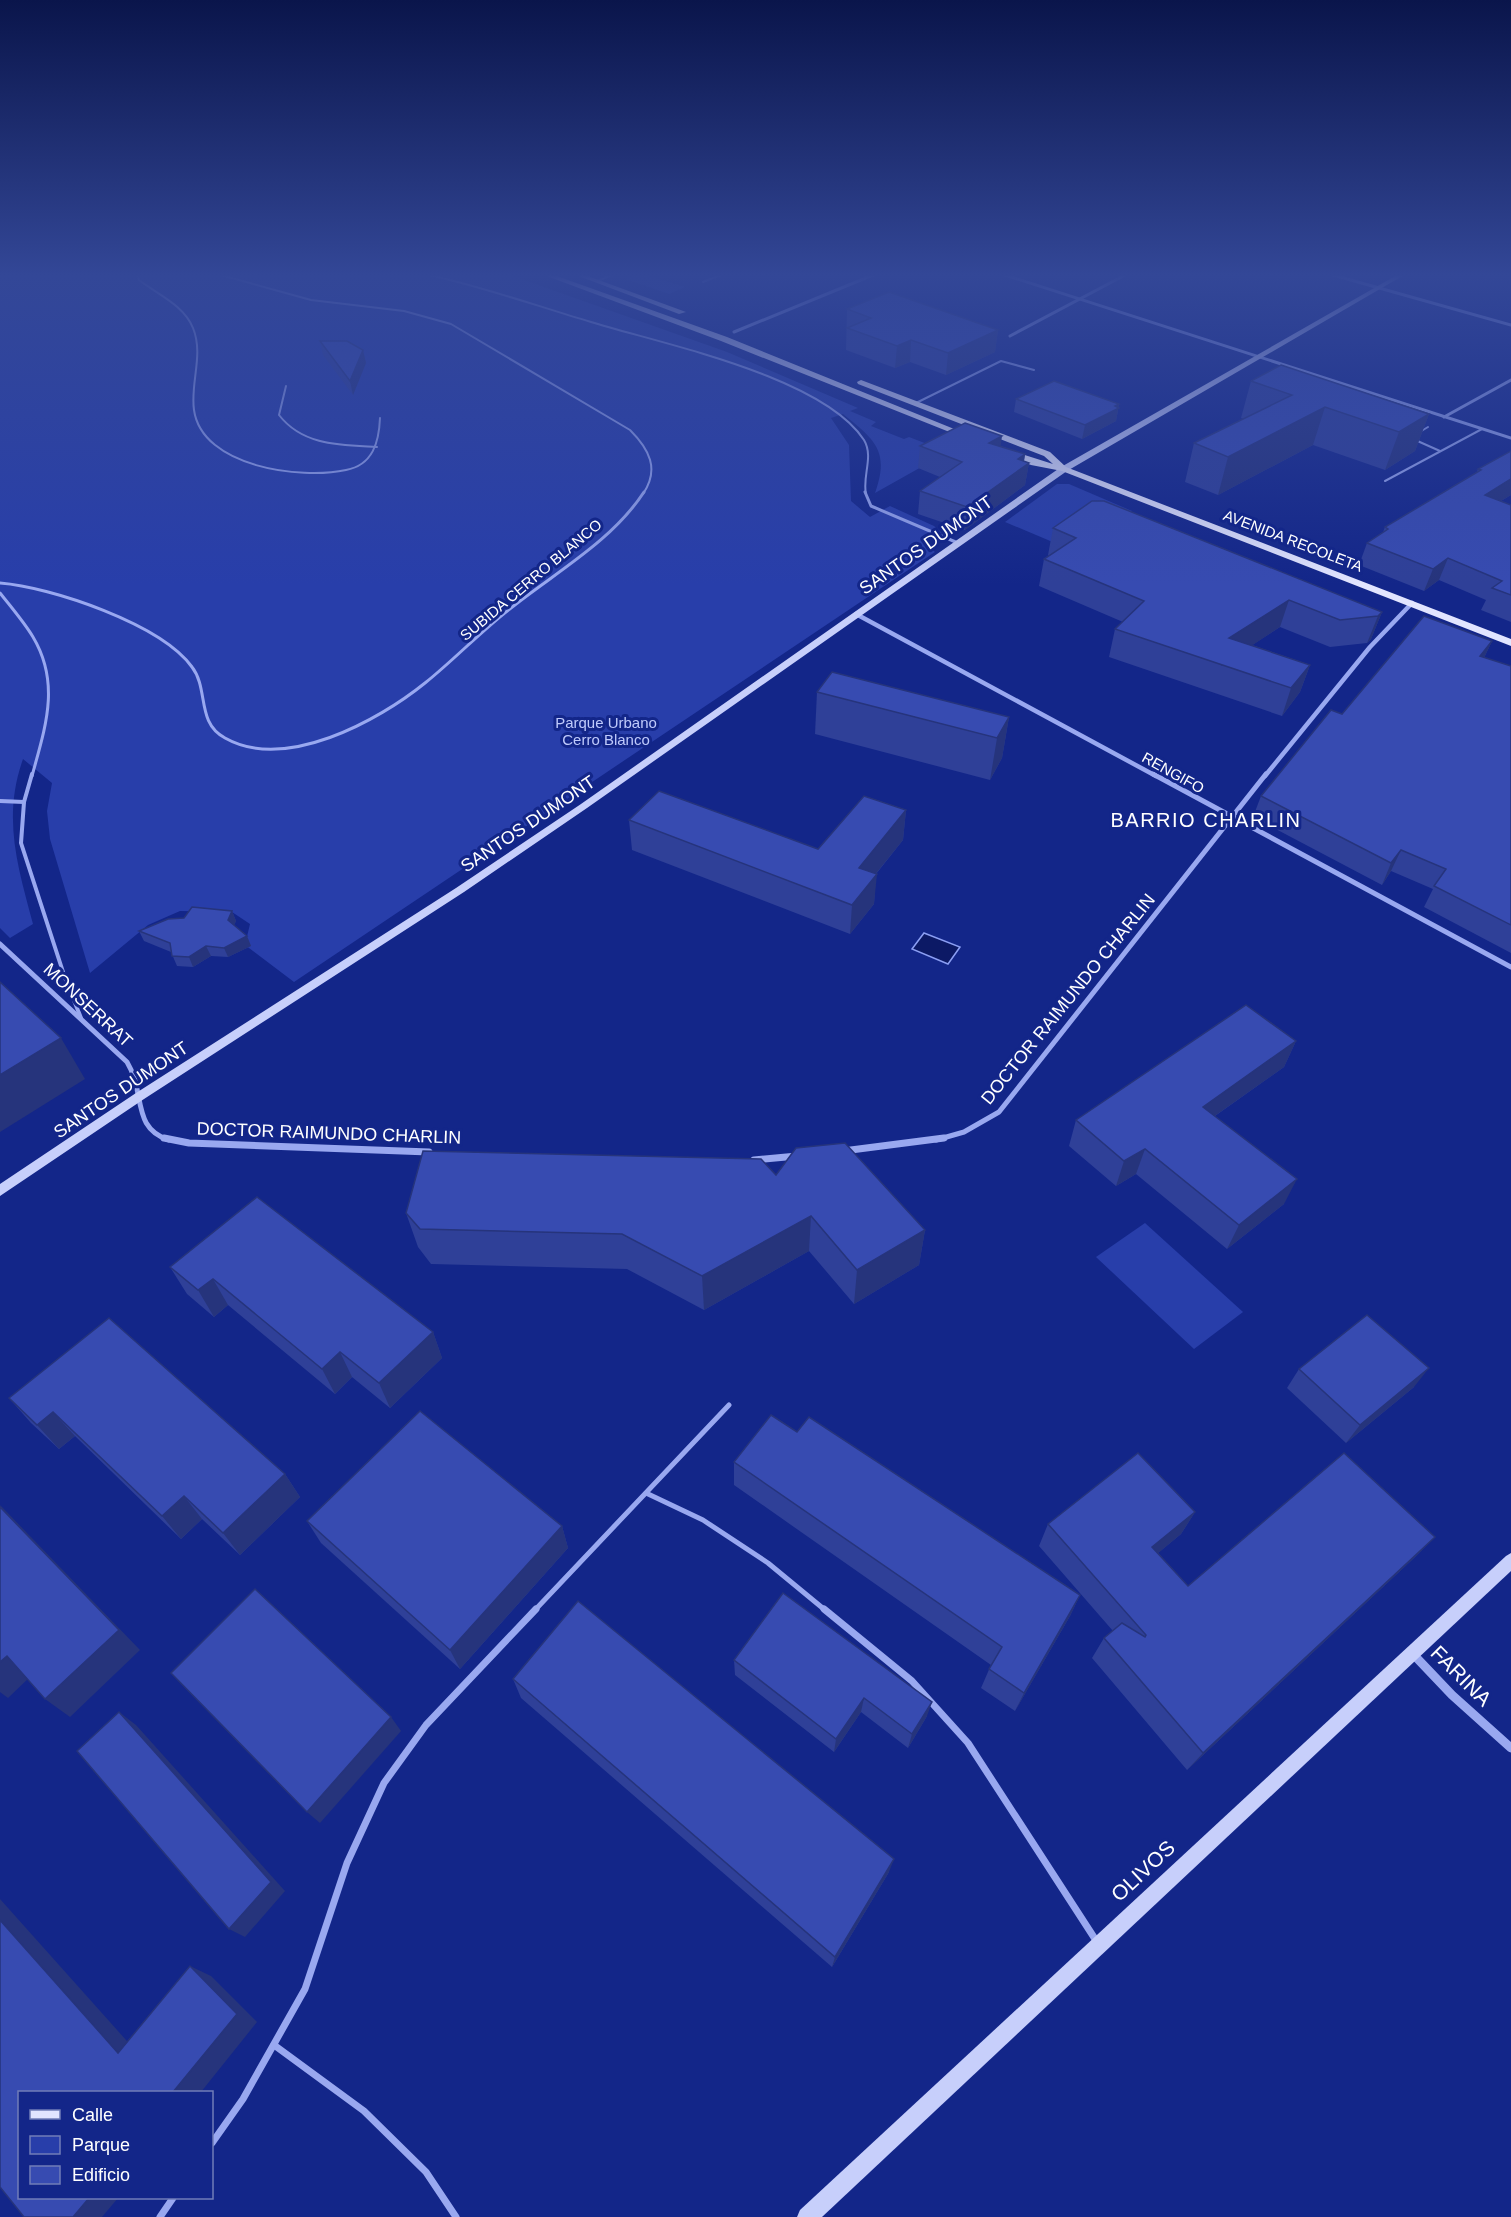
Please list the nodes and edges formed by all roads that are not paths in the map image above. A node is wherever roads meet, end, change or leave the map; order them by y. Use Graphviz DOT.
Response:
graph roads {
  1 [pos="194,378"];
  2 [pos="543,378"];
  3 [pos="766,378"];
  4 [pos="822,378"];
  5 [pos="853,378"];
  6 [pos="966,378"];
  7 [pos="1222,378"];
  8 [pos="1325,378"];
  9 [pos="1511,380"];
  10 [pos="286,386"];
  11 [pos="916,403"];
  12 [pos="380,417"];
  13 [pos="1444,417"];
  14 [pos="1428,427"];
  15 [pos="1482,429"];
  16 [pos="1511,438"];
  17 [pos="982,442"];
  18 [pos="993,446"];
  19 [pos="376,447"];
  20 [pos="1440,451"];
  21 [pos="1064,469"];
  22 [pos="1384,481"];
  23 [pos="958,543"];
  24 [pos="0,583"];
  25 [pos="0,593"];
  26 [pos="1412,603"];
  27 [pos="856,614"];
  28 [pos="1511,643"];
  29 [pos="0,801"];
  30 [pos="24,802"];
  31 [pos="1230,818"];
  32 [pos="0,944"];
  33 [pos="1511,967"];
  34 [pos="81,1019"];
  35 [pos="140,1096"];
  36 [pos="839,1151"];
  37 [pos="436,1152"];
  38 [pos="803,1155"];
  39 [pos="747,1160"];
  40 [pos="0,1191"];
  41 [pos="729,1405"];
  42 [pos="646,1493"];
  43 [pos="1511,1561"];
  44 [pos="1413,1654"];
  45 [pos="1511,1748"];
  46 [pos="1098,1943"];
  47 [pos="274,2045"];
  48 [pos="213,2142"];
  49 [pos="172,2199"];
  50 [pos="160,2217"];
  51 [pos="456,2217"];
  52 [pos="807,2217"];
  1 -- 19 [label="lane"];
  2 -- 24 [label="lane, SUBIDA CERRO BLANCO"];
  3 -- 23 [label="lane"];
  4 -- 17 [label="main road"];
  5 -- 11 [label="main road, AVENIDA RECOLETA"];
  6 -- 11 [label="lane"];
  7 -- 21 [label="main road, SANTOS DUMONT"];
  8 -- 13 [label="street"];
  9 -- 13 [label="street"];
  10 -- 19 [label="lane"];
  11 -- 21 [label="main road, AVENIDA RECOLETA"];
  12 -- 19 [label="lane"];
  13 -- 15 [label="street"];
  14 -- 20 [label="lane"];
  15 -- 16 [label="street"];
  15 -- 20 [label="lane"];
  18 -- 21 [label="main road, AVENIDA RECOLETA"];
  20 -- 22 [label="lane"];
  21 -- 23 [label="main road, SANTOS DUMONT"];
  21 -- 26 [label="main road, AVENIDA RECOLETA"];
  23 -- 27 [label="main road, SANTOS DUMONT"];
  25 -- 30 [label="lane"];
  26 -- 28 [label="main road, AVENIDA RECOLETA"];
  26 -- 31 [label="street, DOCTOR RAIMUNDO CHARLIN"];
  27 -- 31 [label="street, RENGIFO"];
  27 -- 35 [label="main road, SANTOS DUMONT"];
  29 -- 30 [label="lane"];
  30 -- 34 [label="lane"];
  31 -- 33 [label="street, RENGIFO"];
  31 -- 36 [label="street, DOCTOR RAIMUNDO CHARLIN"];
  32 -- 34 [label="street, MONSERRAT"];
  34 -- 35 [label="street, MONSERRAT"];
  35 -- 37 [label="street, DOCTOR RAIMUNDO CHARLIN"];
  35 -- 40 [label="main road, SANTOS DUMONT"];
  38 -- 39 [label="street"];
  41 -- 42 [label="lane"];
  42 -- 46 [label="lane"];
  42 -- 47 [label="lane"];
  43 -- 44 [label="main road, OLIVOS"];
  44 -- 45 [label="street, FARINA"];
  44 -- 46 [label="main road, OLIVOS"];
  46 -- 52 [label="main road, OLIVOS"];
  47 -- 48 [label="lane"];
  47 -- 51 [label="lane"];
  49 -- 50 [label="lane"];
}
